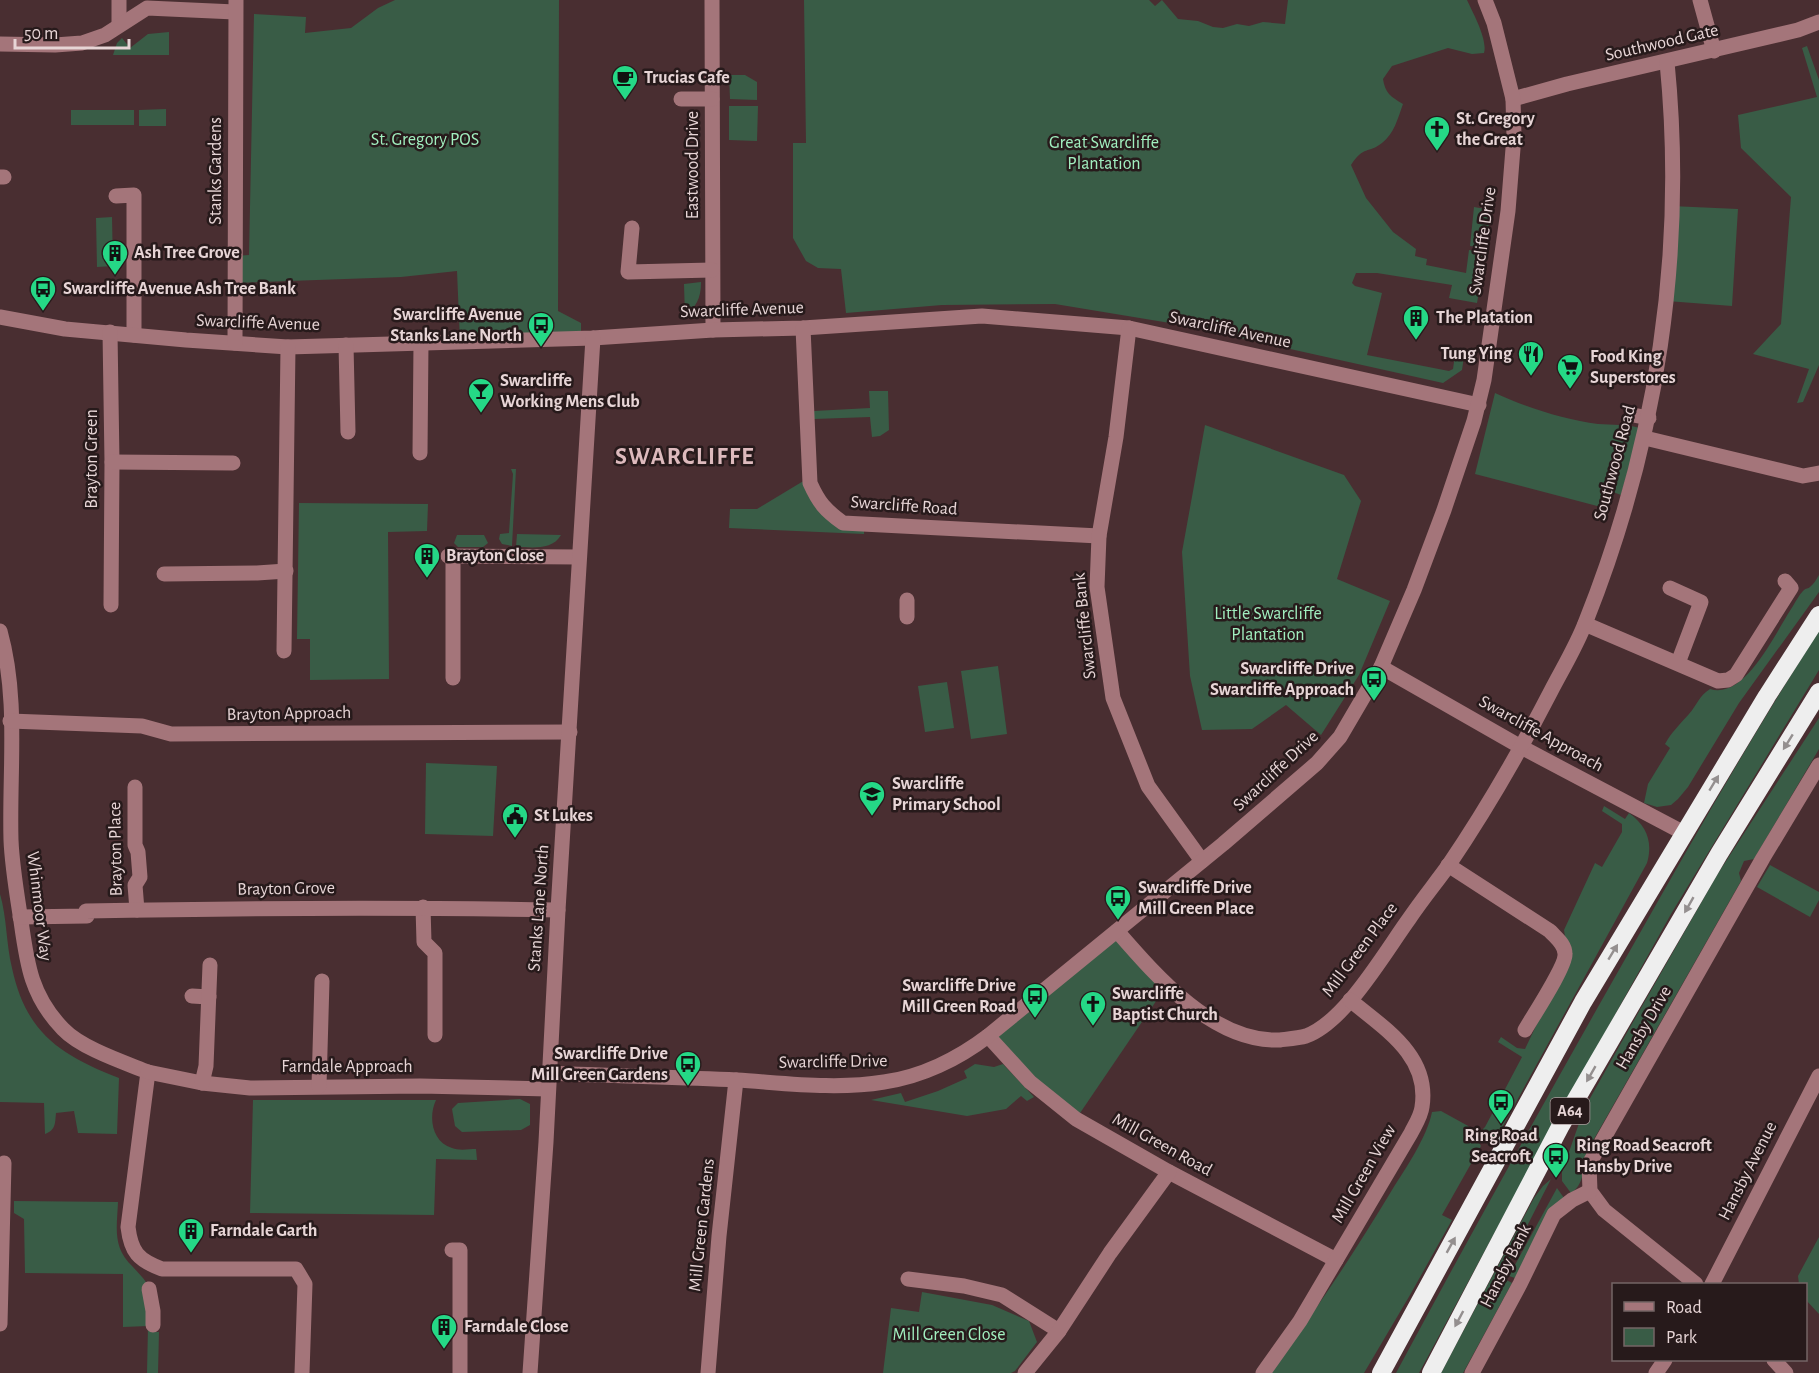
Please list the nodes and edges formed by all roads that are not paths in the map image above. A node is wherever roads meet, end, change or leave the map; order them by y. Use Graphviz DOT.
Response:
graph roads {
  1 [pos="119,0"];
  2 [pos="712,0"];
  3 [pos="1485,0"];
  4 [pos="1700,0"];
  5 [pos="236,6"];
  6 [pos="1819,22"];
  7 [pos="119,25"];
  8 [pos="0,44"];
  9 [pos="1714,51"];
  10 [pos="1667,62"];
  11 [pos="681,99"];
  12 [pos="712,99"];
  13 [pos="1513,99"];
  14 [pos="116,196"];
  15 [pos="632,228"];
  16 [pos="712,270"];
  17 [pos="0,317"];
  18 [pos="803,328"];
  19 [pos="1129,328"];
  20 [pos="713,330"];
  21 [pos="110,332"];
  22 [pos="134,334"];
  23 [pos="593,338"];
  24 [pos="235,343"];
  25 [pos="421,343"];
  26 [pos="346,345"];
  27 [pos="288,347"];
  28 [pos="1479,405"];
  29 [pos="1633,415"];
  30 [pos="1649,418"];
  31 [pos="348,432"];
  32 [pos="1645,438"];
  33 [pos="420,453"];
  34 [pos="112,462"];
  35 [pos="233,463"];
  36 [pos="1819,473"];
  37 [pos="1099,536"];
  38 [pos="579,557"];
  39 [pos="286,571"];
  40 [pos="164,574"];
  41 [pos="1785,581"];
  42 [pos="1670,588"];
  43 [pos="907,600"];
  44 [pos="111,605"];
  45 [pos="1819,615"];
  46 [pos="907,617"];
  47 [pos="1585,624"];
  48 [pos="0,631"];
  49 [pos="284,651"];
  50 [pos="1678,663"];
  51 [pos="1381,667"];
  52 [pos="453,678"];
  53 [pos="1819,692"];
  54 [pos="10,721"];
  55 [pos="570,732"];
  56 [pos="1521,747"];
  57 [pos="1819,765"];
  58 [pos="135,787"];
  59 [pos="1684,833"];
  60 [pos="6,840"];
  61 [pos="1202,861"];
  62 [pos="1448,866"];
  63 [pos="423,908"];
  64 [pos="137,910"];
  65 [pos="558,910"];
  66 [pos="20,917"];
  67 [pos="1117,931"];
  68 [pos="210,965"];
  69 [pos="322,981"];
  70 [pos="192,996"];
  71 [pos="208,997"];
  72 [pos="1350,1000"];
  73 [pos="1522,1031"];
  74 [pos="435,1035"];
  75 [pos="988,1036"];
  76 [pos="148,1072"];
  77 [pos="549,1073"];
  78 [pos="1819,1076"];
  79 [pos="736,1080"];
  80 [pos="202,1083"];
  81 [pos="319,1086"];
  82 [pos="548,1089"];
  83 [pos="1814,1098"];
  84 [pos="4,1163"];
  85 [pos="1169,1172"];
  86 [pos="2,1183"];
  87 [pos="1590,1191"];
  88 [pos="452,1250"];
  89 [pos="1336,1260"];
  90 [pos="908,1279"];
  91 [pos="1695,1283"];
  92 [pos="1713,1283"];
  93 [pos="149,1289"];
  94 [pos="0,1324"];
  95 [pos="153,1325"];
  96 [pos="1059,1331"];
  97 [pos="1776,1361"];
  98 [pos="302,1373"];
  99 [pos="460,1373"];
  100 [pos="530,1373"];
  101 [pos="708,1373"];
  102 [pos="1025,1373"];
  103 [pos="1263,1373"];
  104 [pos="1381,1373"];
  105 [pos="1431,1373"];
  106 [pos="1472,1373"];
  107 [pos="1786,1373"];
  1 -- 7 [label="street"];
  2 -- 12 [label="street, Eastwood Drive"];
  3 -- 13 [label="street, Swarcliffe Drive"];
  4 -- 9 [label="street"];
  5 -- 7 [label="street"];
  5 -- 24 [label="street, Stanks Gardens"];
  6 -- 9 [label="street, Southwood Gate"];
  7 -- 8 [label="street"];
  9 -- 10 [label="street, Southwood Gate"];
  10 -- 13 [label="street, Southwood Gate"];
  10 -- 30 [label="street, Southwood Road"];
  11 -- 12 [label="street"];
  12 -- 16 [label="street, Eastwood Drive"];
  13 -- 28 [label="street, Swarcliffe Drive"];
  14 -- 22 [label="street"];
  15 -- 16 [label="street"];
  16 -- 20 [label="street, Eastwood Drive"];
  17 -- 21 [label="street, Swarcliffe Avenue"];
  18 -- 19 [label="street, Swarcliffe Avenue"];
  18 -- 20 [label="street, Swarcliffe Avenue"];
  18 -- 37 [label="street, Swarcliffe Road"];
  19 -- 28 [label="street, Swarcliffe Avenue"];
  19 -- 37 [label="street, Swarcliffe Bank"];
  20 -- 23 [label="street, Swarcliffe Avenue"];
  21 -- 22 [label="street, Swarcliffe Avenue"];
  21 -- 34 [label="street, Brayton Green"];
  22 -- 24 [label="street, Swarcliffe Avenue"];
  23 -- 25 [label="street, Swarcliffe Avenue"];
  23 -- 38 [label="street, Stanks Lane North"];
  24 -- 27 [label="street, Swarcliffe Avenue"];
  25 -- 26 [label="street, Swarcliffe Avenue"];
  25 -- 33 [label="street"];
  26 -- 27 [label="street, Swarcliffe Avenue"];
  26 -- 31 [label="street"];
  27 -- 39 [label="street"];
  28 -- 51 [label="street, Swarcliffe Drive"];
  29 -- 30 [label="street"];
  30 -- 32 [label="street, Southwood Road"];
  32 -- 36 [label="street"];
  32 -- 47 [label="street, Southwood Road"];
  34 -- 35 [label="street"];
  34 -- 44 [label="street, Brayton Green"];
  37 -- 61 [label="street, Swarcliffe Bank"];
  38 -- 52 [label="street"];
  38 -- 55 [label="street, Stanks Lane North"];
  39 -- 40 [label="street"];
  39 -- 49 [label="street"];
  41 -- 50 [label="street"];
  42 -- 50 [label="street"];
  43 -- 46 [label="street"];
  59 -- 45 [label="highway, A64, one-way"];
  47 -- 50 [label="street"];
  47 -- 56 [label="street, Southwood Road"];
  48 -- 54 [label="street, Whinmoor Way"];
  51 -- 56 [label="street, Swarcliffe Approach"];
  51 -- 61 [label="street, Swarcliffe Drive"];
  53 -- 105 [label="highway, A64, one-way"];
  54 -- 55 [label="street, Brayton Approach"];
  54 -- 60 [label="street, Whinmoor Way"];
  55 -- 65 [label="street, Stanks Lane North"];
  56 -- 59 [label="street, Swarcliffe Approach"];
  56 -- 62 [label="street, Mill Green Place"];
  57 -- 87 [label="street, Hansby Drive"];
  58 -- 64 [label="street, Brayton Place"];
  104 -- 59 [label="highway, A64, one-way"];
  60 -- 66 [label="street, Whinmoor Way"];
  61 -- 67 [label="street, Swarcliffe Drive"];
  62 -- 72 [label="street, Mill Green Place"];
  62 -- 73 [label="street"];
  63 -- 64 [label="street, Brayton Grove"];
  63 -- 65 [label="street, Brayton Grove"];
  63 -- 74 [label="street"];
  64 -- 66 [label="street, Brayton Grove"];
  65 -- 77 [label="street, Stanks Lane North"];
  66 -- 76 [label="street, Whinmoor Way"];
  67 -- 72 [label="street, Mill Green Place"];
  67 -- 75 [label="street, Swarcliffe Drive"];
  68 -- 71 [label="street"];
  69 -- 81 [label="street"];
  70 -- 71 [label="street"];
  71 -- 80 [label="street"];
  72 -- 89 [label="street, Mill Green View"];
  75 -- 79 [label="street, Swarcliffe Drive"];
  75 -- 85 [label="street, Mill Green Road"];
  76 -- 80 [label="street, Farndale Approach"];
  76 -- 98 [label="street"];
  77 -- 79 [label="street, Swarcliffe Drive"];
  77 -- 82 [label="street, Stanks Lane North"];
  78 -- 83 [label="street, Hansby Avenue"];
  79 -- 101 [label="street, Mill Green Gardens"];
  80 -- 81 [label="street, Farndale Approach"];
  81 -- 82 [label="street, Farndale Approach"];
  82 -- 100 [label="street, Stanks Lane North"];
  83 -- 92 [label="street, Hansby Avenue"];
  84 -- 86 [label="street"];
  85 -- 89 [label="street, Mill Green Road"];
  85 -- 96 [label="street"];
  86 -- 94 [label="street"];
  87 -- 91 [label="street"];
  87 -- 106 [label="street, Hansby Bank"];
  88 -- 99 [label="street"];
  89 -- 103 [label="street, Mill Green View"];
  90 -- 96 [label="street"];
  93 -- 95 [label="street"];
  96 -- 102 [label="street"];
  97 -- 107 [label="street"];
}
